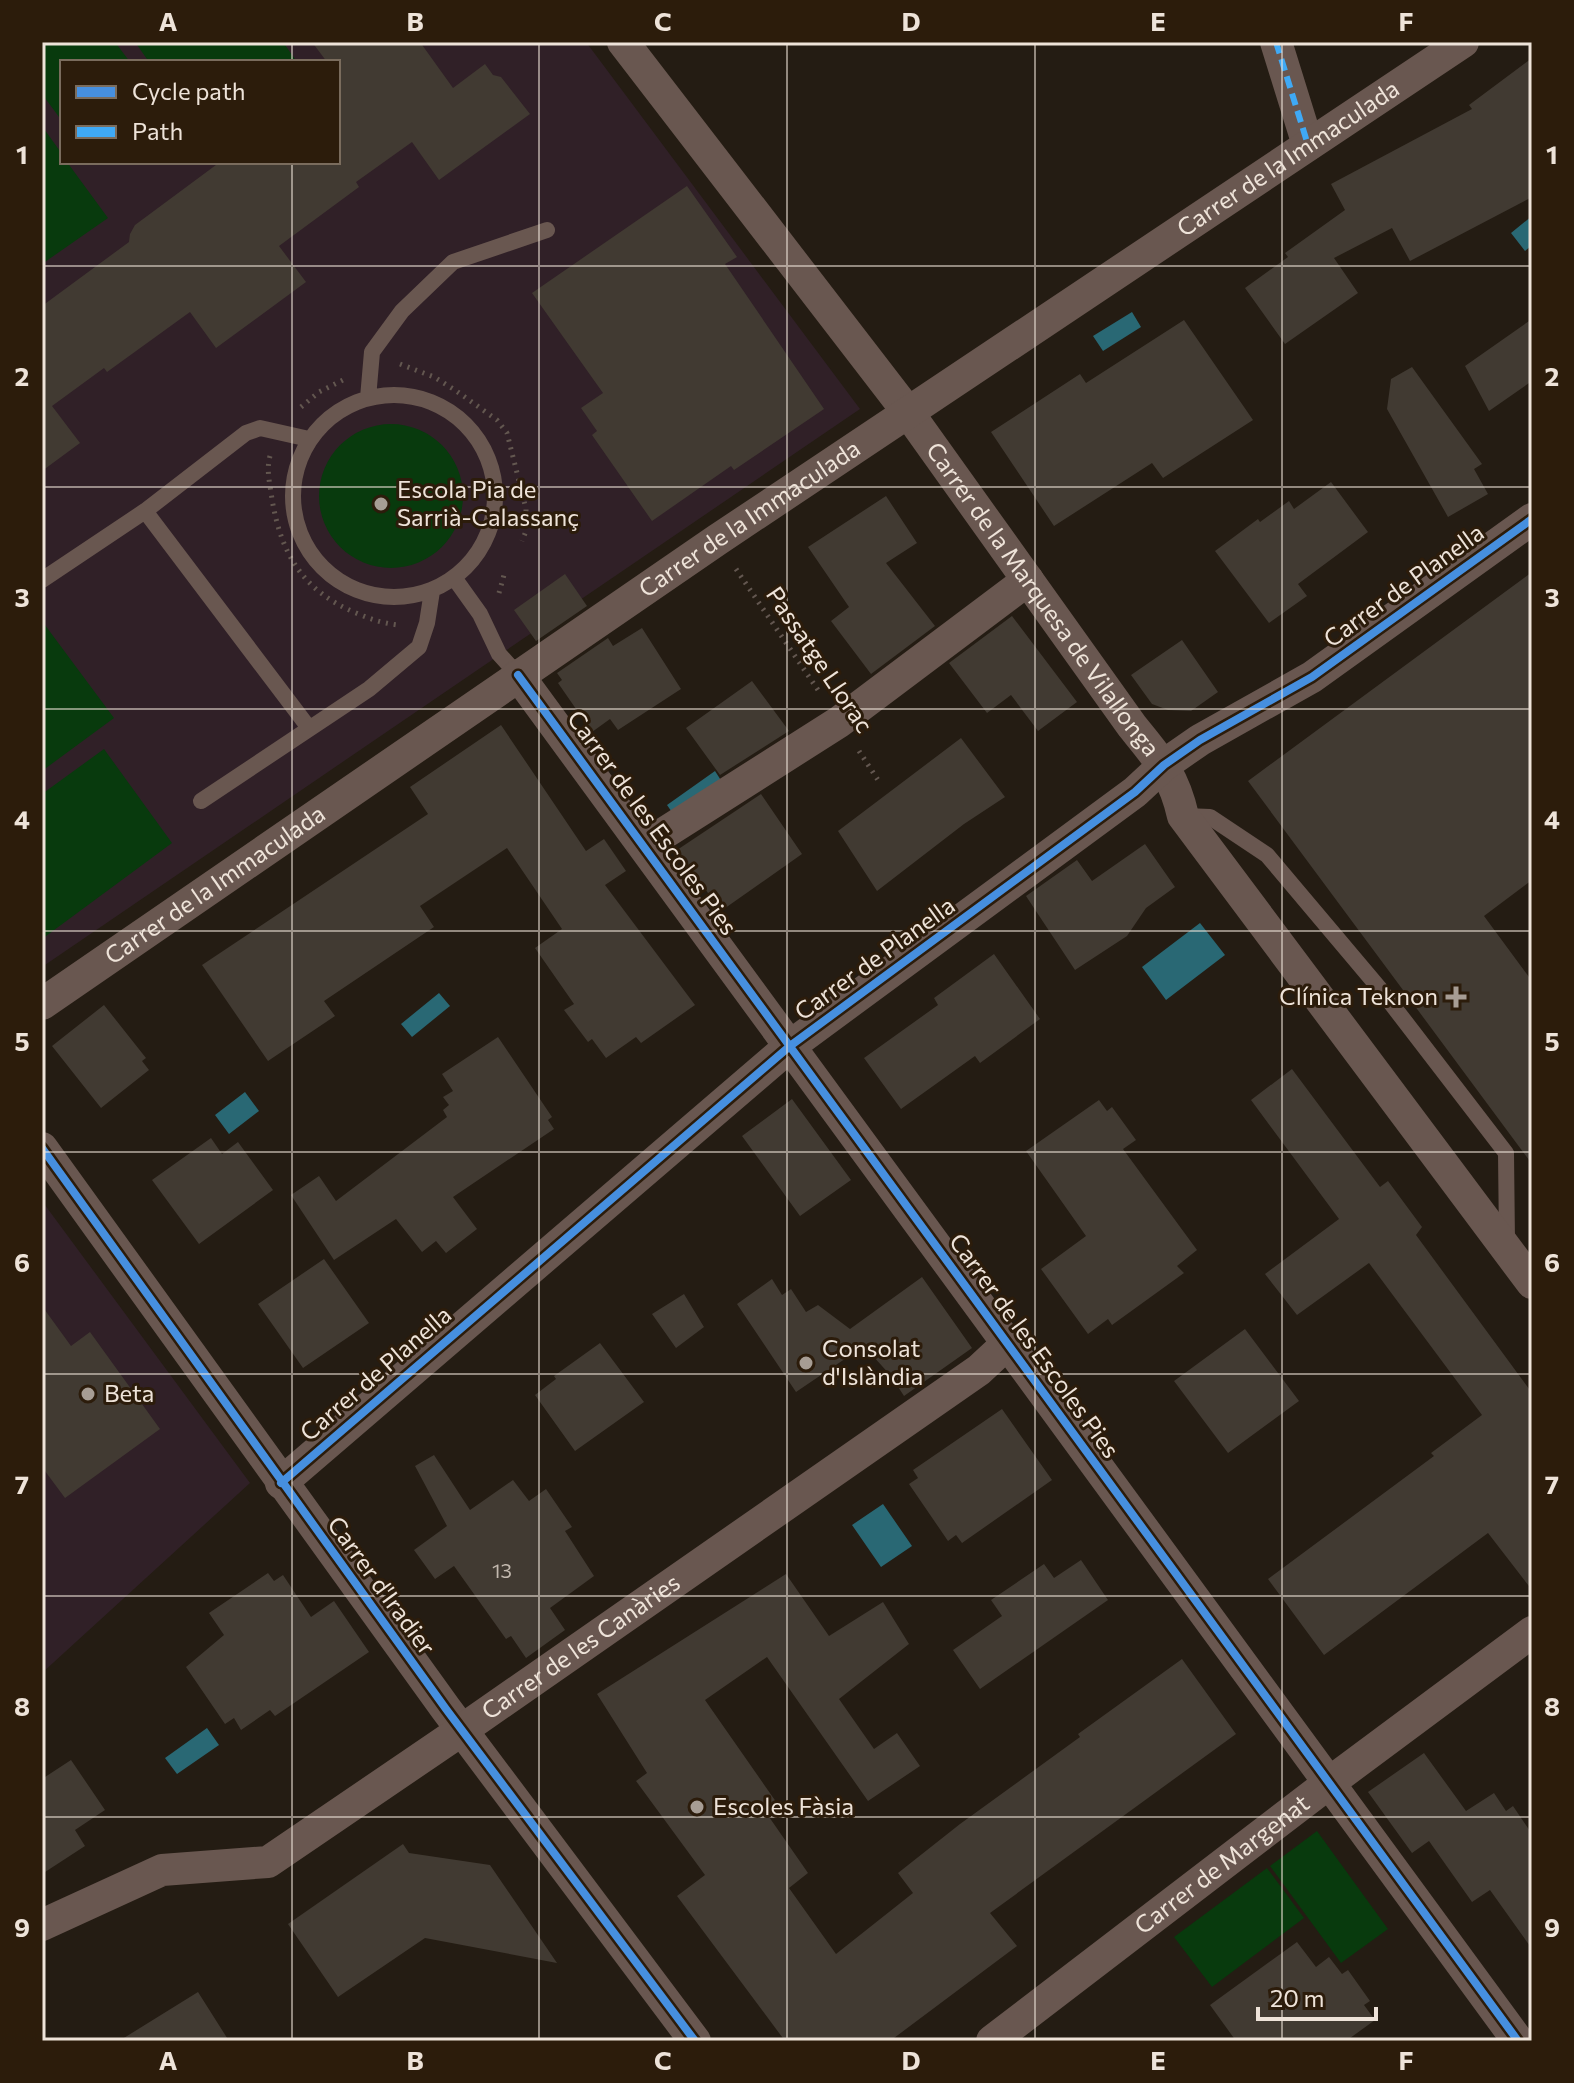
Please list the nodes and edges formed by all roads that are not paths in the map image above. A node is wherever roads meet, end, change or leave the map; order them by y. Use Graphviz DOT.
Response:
graph roads {
  1 [pos="623,42"];
  2 [pos="1276,42"];
  3 [pos="1463,42"];
  4 [pos="1308,145"];
  5 [pos="547,230"];
  6 [pos="368,398"];
  7 [pos="907,411"];
  8 [pos="309,439"];
  9 [pos="145,511"];
  10 [pos="1532,519"];
  11 [pos="455,579"];
  12 [pos="42,580"];
  13 [pos="1028,580"];
  14 [pos="432,591"];
  15 [pos="518,675"];
  16 [pos="309,728"];
  17 [pos="1164,765"];
  18 [pos="201,801"];
  19 [pos="1183,816"];
  20 [pos="644,846"];
  21 [pos="42,1004"];
  22 [pos="790,1046"];
  23 [pos="42,1148"];
  24 [pos="1507,1252"];
  25 [pos="1532,1283"];
  26 [pos="1008,1343"];
  27 [pos="281,1483"];
  28 [pos="1532,1632"];
  29 [pos="462,1730"];
  30 [pos="1329,1783"];
  31 [pos="42,1925"];
  32 [pos="695,2041"];
  33 [pos="992,2041"];
  34 [pos="1518,2041"];
  1 -- 7 [label="street, Carrer de la Marquesa de Vilallonga"];
  2 -- 4 [label="street"];
  3 -- 4 [label="street, Carrer de la Immaculada"];
  4 -- 7 [label="street, Carrer de la Immaculada"];
  5 -- 6 [label="lane"];
  6 -- 8 [label="lane"];
  6 -- 11 [label="lane"];
  7 -- 13 [label="street, Carrer de la Marquesa de Vilallonga"];
  7 -- 15 [label="street, Carrer de la Immaculada"];
  8 -- 9 [label="lane"];
  8 -- 14 [label="lane"];
  9 -- 12 [label="lane"];
  9 -- 16 [label="lane"];
  10 -- 17 [label="street, Carrer de Planella"];
  11 -- 14 [label="lane"];
  11 -- 15 [label="lane"];
  13 -- 17 [label="street, Carrer de la Marquesa de Vilallonga"];
  13 -- 20 [label="street"];
  14 -- 16 [label="lane"];
  15 -- 20 [label="street, Carrer de les Escoles Pies"];
  15 -- 21 [label="street, Carrer de la Immaculada"];
  16 -- 18 [label="lane"];
  17 -- 19 [label="street, Carrer de la Marquesa de Vilallonga"];
  17 -- 22 [label="street, Carrer de Planella"];
  19 -- 24 [label="street, Carrer de la Marquesa de Vilallonga"];
  19 -- 24 [label="lane"];
  20 -- 22 [label="street, Carrer de les Escoles Pies"];
  22 -- 26 [label="street, Carrer de les Escoles Pies"];
  22 -- 27 [label="street, Carrer de Planella"];
  23 -- 27 [label="street, Carrer d'Iradier"];
  24 -- 25 [label="street, Carrer de la Marquesa de Vilallonga"];
  26 -- 29 [label="street, Carrer de les Canàries"];
  26 -- 30 [label="street, Carrer de les Escoles Pies"];
  27 -- 29 [label="street, Carrer d'Iradier"];
  28 -- 30 [label="street, Carrer de Margenat"];
  29 -- 31 [label="street, Carrer de les Canàries"];
  29 -- 32 [label="street, Carrer d'Iradier"];
  30 -- 33 [label="street, Carrer de Margenat"];
  30 -- 34 [label="street, Carrer de les Escoles Pies"];
}
